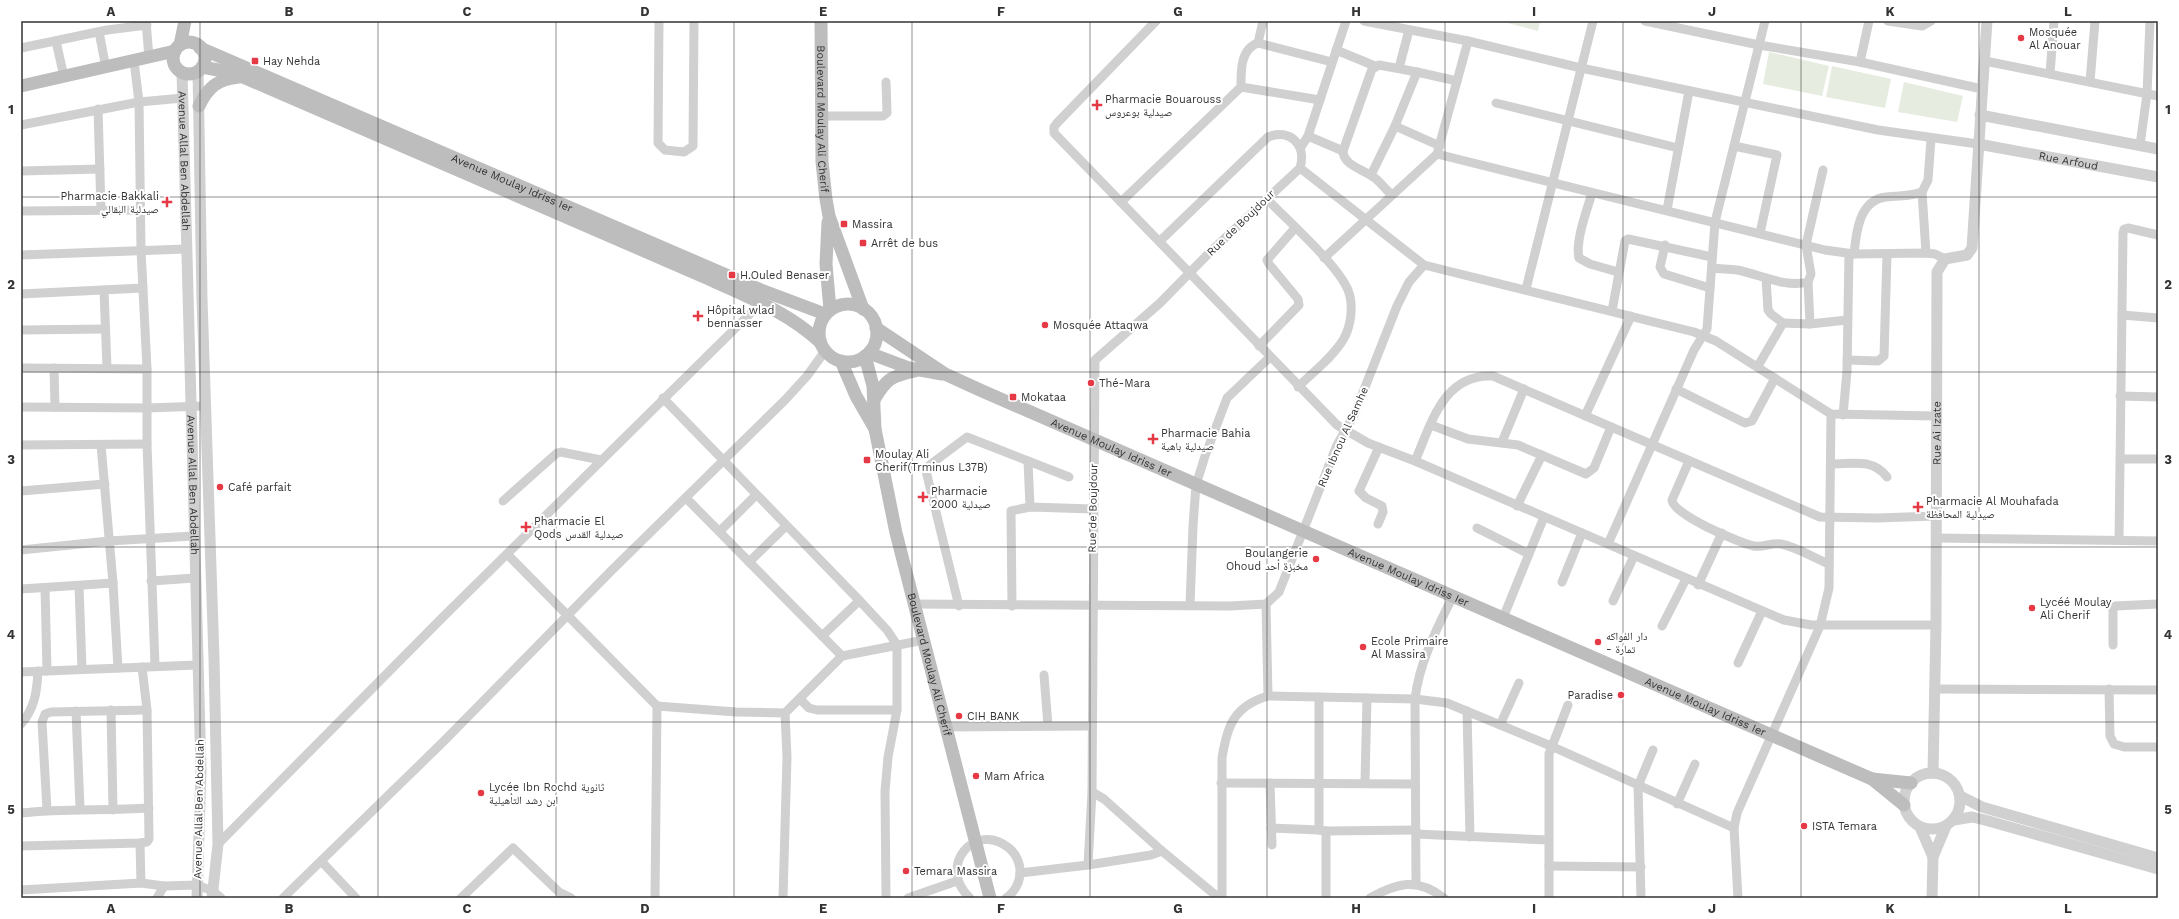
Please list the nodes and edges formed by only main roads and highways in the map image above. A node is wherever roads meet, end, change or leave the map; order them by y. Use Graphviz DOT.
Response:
graph roads {
  1 [pos="186,21"];
  2 [pos="821,21"];
  3 [pos="197,46"];
  4 [pos="177,48"];
  5 [pos="150,58"];
  6 [pos="200,69"];
  7 [pos="179,70"];
  8 [pos="243,77"];
  9 [pos="21,86"];
  10 [pos="199,106"];
  11 [pos="828,216"];
  12 [pos="863,309"];
  13 [pos="828,312"];
  14 [pos="876,328"];
  15 [pos="822,346"];
  16 [pos="867,355"];
  17 [pos="841,361"];
  18 [pos="919,370"];
  19 [pos="945,374"];
  20 [pos="874,400"];
  21 [pos="875,429"];
  22 [pos="1872,779"];
  23 [pos="1911,783"];
  24 [pos="1904,805"];
  25 [pos="990,898"];
  1 -- 3 [label="main road"];
  1 -- 4 [label="main road"];
  2 -- 11 [label="main road, Boulevard Moulay Ali Cherif"];
  3 -- 4 [label="main road"];
  3 -- 6 [label="main road"];
  3 -- 13 [label="main road, Avenue Moulay Idriss Ier"];
  4 -- 5 [label="main road"];
  4 -- 7 [label="main road"];
  5 -- 7 [label="main road"];
  5 -- 9 [label="main road"];
  6 -- 7 [label="main road"];
  6 -- 8 [label="main road, Avenue Moulay Idriss Ier"];
  8 -- 10 [label="main road"];
  8 -- 15 [label="main road, Avenue Moulay Idriss Ier"];
  11 -- 12 [label="main road, Boulevard Moulay Ali Cherif"];
  11 -- 13 [label="main road, Boulevard Moulay Ali Cherif"];
  12 -- 13 [label="main road"];
  12 -- 14 [label="main road"];
  13 -- 15 [label="main road"];
  14 -- 16 [label="main road"];
  14 -- 19 [label="main road"];
  15 -- 17 [label="main road"];
  16 -- 17 [label="main road"];
  16 -- 18 [label="main road"];
  16 -- 20 [label="main road, Boulevard Moulay Ali Cherif"];
  17 -- 21 [label="main road, Boulevard Moulay Ali Cherif"];
  18 -- 19 [label="main road"];
  18 -- 20 [label="main road"];
  19 -- 22 [label="main road, Avenue Moulay Idriss Ier"];
  20 -- 21 [label="main road, Boulevard Moulay Ali Cherif"];
  21 -- 25 [label="main road, Boulevard Moulay Ali Cherif"];
  22 -- 23 [label="main road"];
  22 -- 24 [label="main road"];
}
